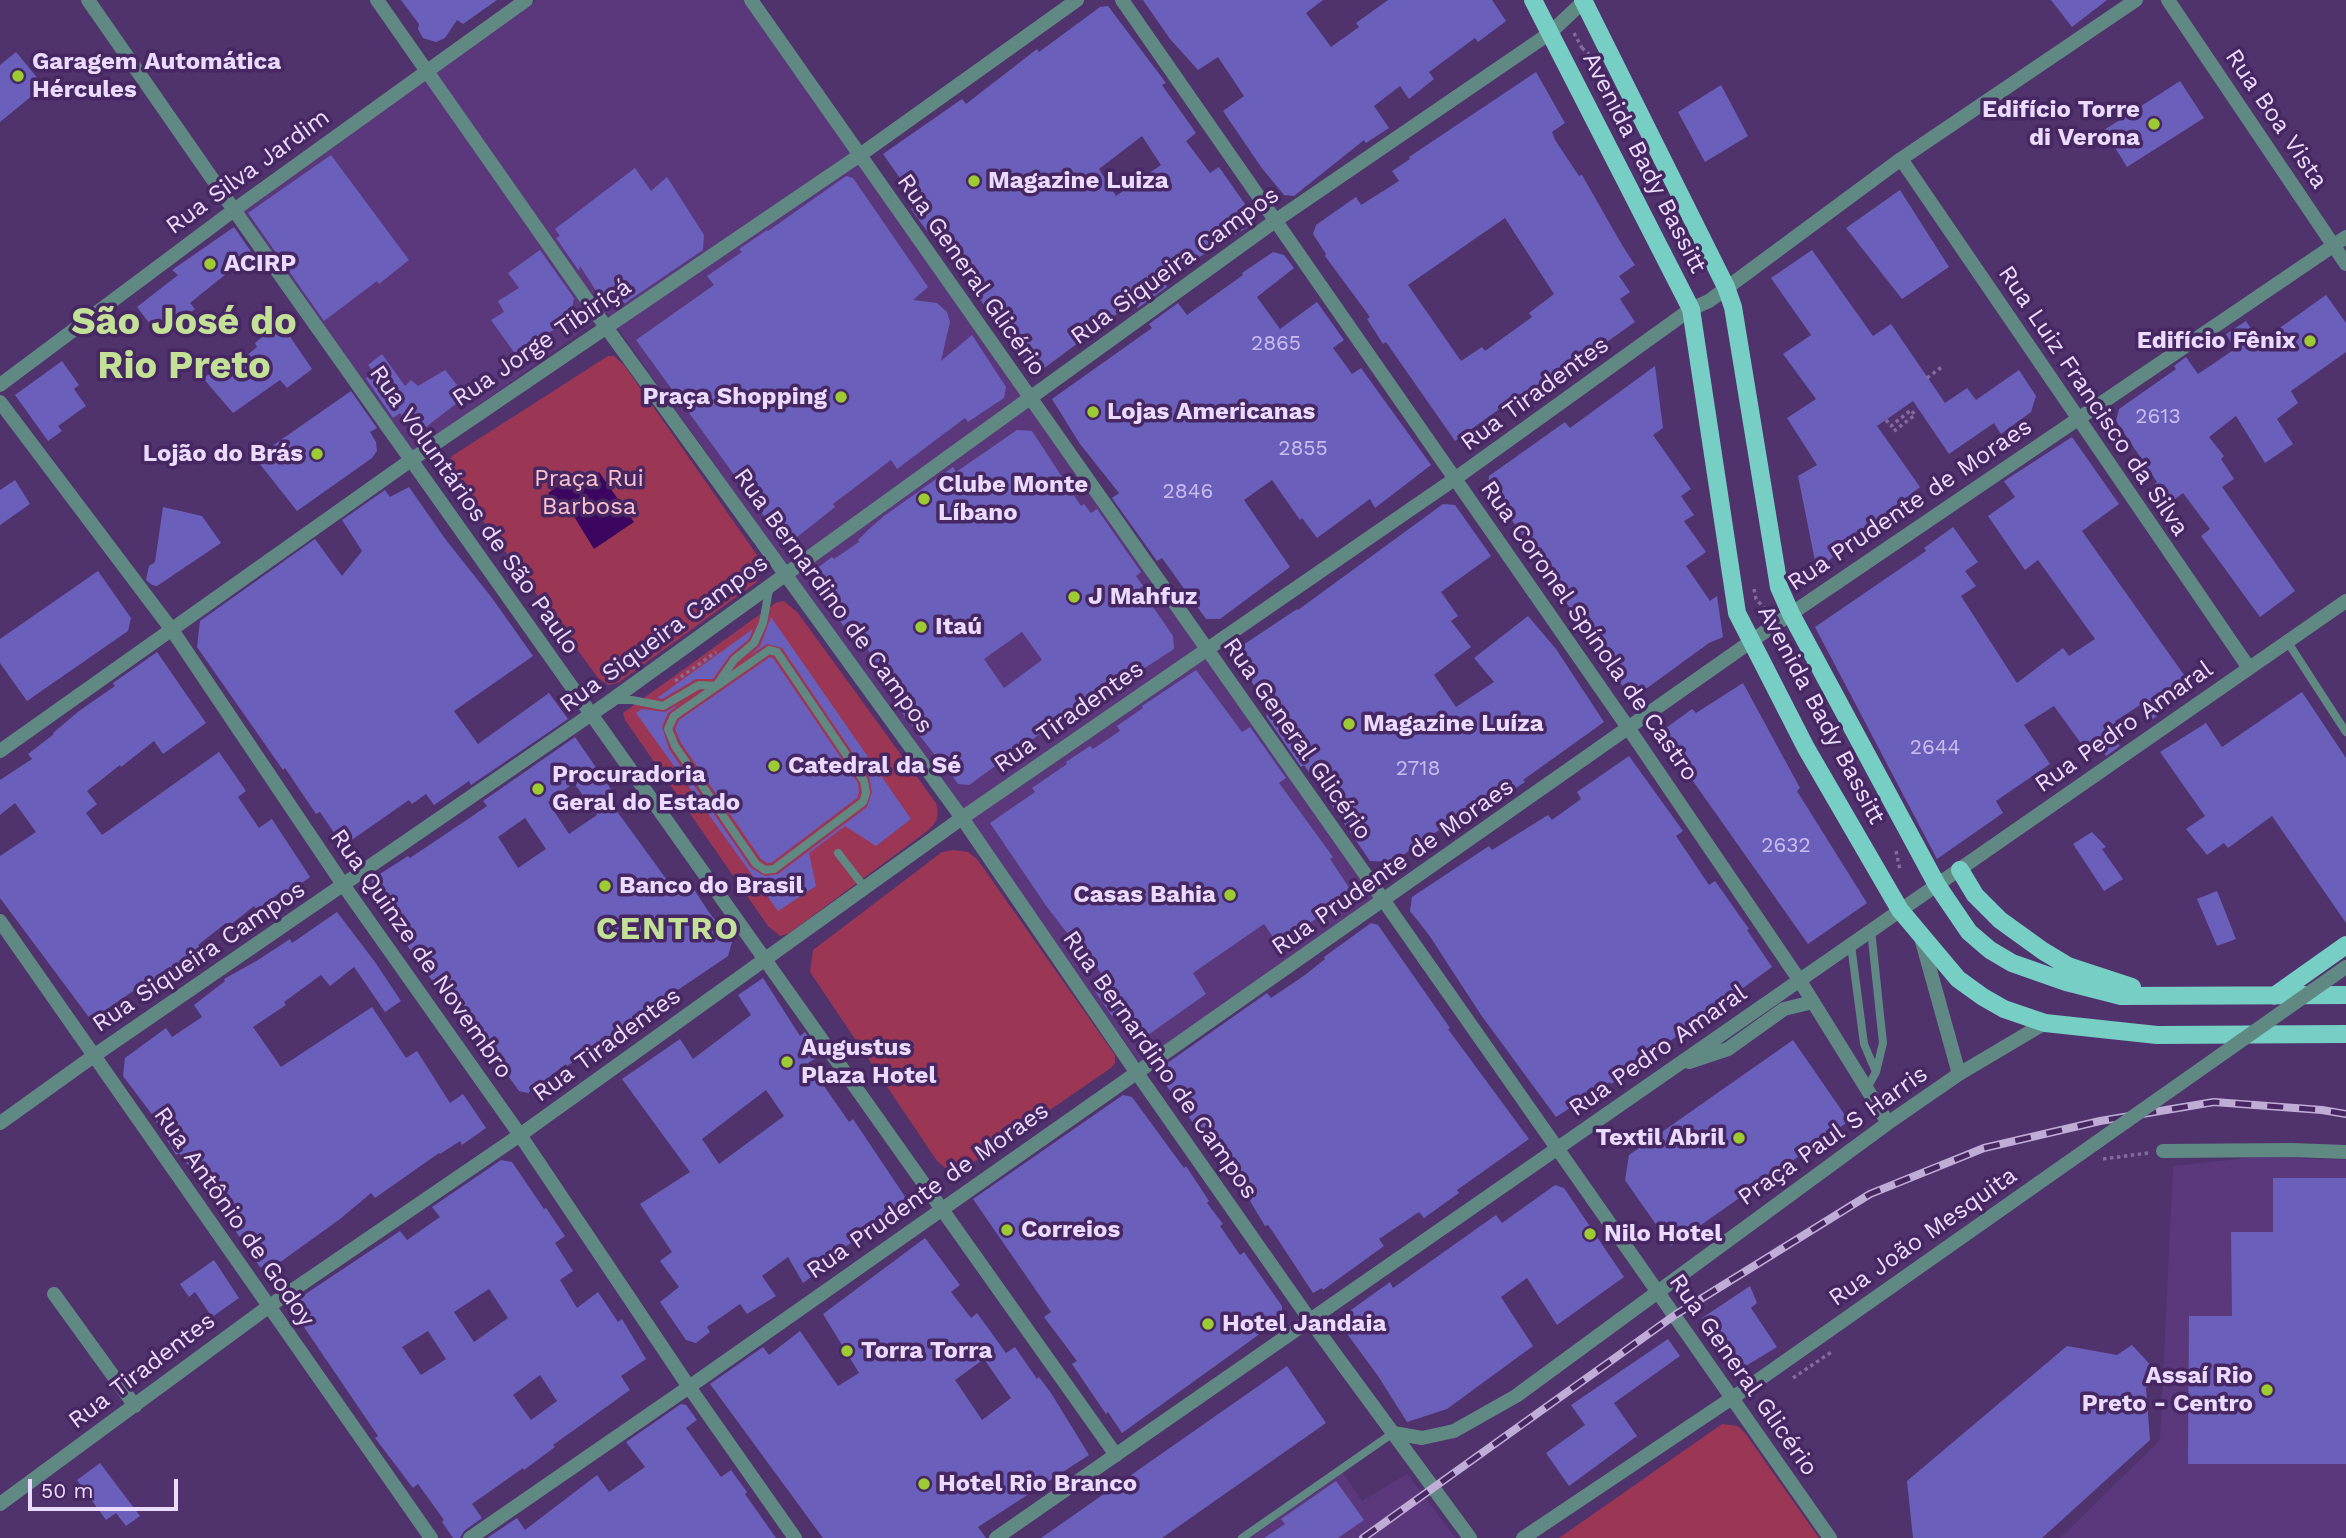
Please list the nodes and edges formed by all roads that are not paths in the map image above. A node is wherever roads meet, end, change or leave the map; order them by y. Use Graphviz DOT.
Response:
graph roads {
  1 [pos="88,0"];
  2 [pos="377,0"];
  3 [pos="526,0"];
  4 [pos="751,0"];
  5 [pos="1077,0"];
  6 [pos="1122,0"];
  7 [pos="1533,0"];
  8 [pos="1584,0"];
  9 [pos="2136,0"];
  10 [pos="2168,0"];
  11 [pos="1549,33"];
  12 [pos="426,70"];
  13 [pos="859,155"];
  14 [pos="1901,159"];
  15 [pos="234,210"];
  16 [pos="1275,221"];
  17 [pos="2346,237"];
  18 [pos="2333,246"];
  19 [pos="2346,264"];
  20 [pos="1727,287"];
  21 [pos="1692,309"];
  22 [pos="606,327"];
  23 [pos="0,385"];
  24 [pos="1030,397"];
  25 [pos="0,402"];
  26 [pos="2077,419"];
  27 [pos="411,460"];
  28 [pos="1456,478"];
  29 [pos="786,574"];
  30 [pos="771,584"];
  31 [pos="2346,601"];
  32 [pos="1791,614"];
  33 [pos="172,630"];
  34 [pos="2287,641"];
  35 [pos="1752,642"];
  36 [pos="1207,650"];
  37 [pos="2249,668"];
  38 [pos="716,685"];
  39 [pos="611,701"];
  40 [pos="591,715"];
  41 [pos="1629,729"];
  42 [pos="2346,732"];
  43 [pos="0,751"];
  44 [pos="962,818"];
  45 [pos="838,853"];
  46 [pos="1960,870"];
  47 [pos="1937,885"];
  48 [pos="344,886"];
  49 [pos="865,888"];
  50 [pos="1384,901"];
  51 [pos="1900,910"];
  52 [pos="0,921"];
  53 [pos="1871,930"];
  54 [pos="1920,933"];
  55 [pos="1851,944"];
  56 [pos="2346,945"];
  57 [pos="766,959"];
  58 [pos="2346,967"];
  59 [pos="1800,981"];
  60 [pos="2346,995"];
  61 [pos="2162,996"];
  62 [pos="2274,996"];
  63 [pos="1813,1002"];
  64 [pos="2045,1023"];
  65 [pos="2346,1034"];
  66 [pos="95,1055"];
  67 [pos="1678,1065"];
  68 [pos="1876,1072"];
  69 [pos="1137,1073"];
  70 [pos="1959,1074"];
  71 [pos="1866,1090"];
  72 [pos="0,1123"];
  73 [pos="1888,1123"];
  74 [pos="520,1135"];
  75 [pos="1557,1149"];
  76 [pos="2163,1151"];
  77 [pos="2346,1152"];
  78 [pos="942,1209"];
  79 [pos="1656,1291"];
  80 [pos="54,1294"];
  81 [pos="268,1307"];
  82 [pos="1310,1320"];
  83 [pos="689,1387"];
  84 [pos="1732,1398"];
  85 [pos="135,1406"];
  86 [pos="1393,1433"];
  87 [pos="1116,1455"];
  88 [pos="0,1504"];
  89 [pos="431,1538"];
  90 [pos="470,1538"];
  91 [pos="795,1538"];
  92 [pos="996,1538"];
  93 [pos="1242,1538"];
  94 [pos="1470,1538"];
  95 [pos="1523,1538"];
  96 [pos="1830,1538"];
  1 -- 15 [label="street, Rua Voluntários de São Paulo"];
  2 -- 12 [label="street, Rua Bernardino de Campos"];
  3 -- 12 [label="street, Rua Silva Jardim"];
  4 -- 13 [label="street, Rua General Glicério"];
  5 -- 13 [label="street, Rua Jorge Tibiriçá"];
  6 -- 16 [label="street, Rua Coronel Spínola de Castro"];
  7 -- 11 [label="main road, Avenida Bady Bassitt"];
  8 -- 11 [label="street, Rua Siqueira Campos"];
  8 -- 20 [label="main road, Avenida Bady Bassitt"];
  9 -- 14 [label="street, Rua Tiradentes"];
  10 -- 18 [label="street, Rua Boa Vista"];
  11 -- 16 [label="street, Rua Siqueira Campos"];
  11 -- 21 [label="main road, Avenida Bady Bassitt"];
  12 -- 15 [label="street, Rua Silva Jardim"];
  12 -- 22 [label="street, Rua Bernardino de Campos"];
  13 -- 22 [label="street, Rua Jorge Tibiriçá"];
  13 -- 24 [label="street, Rua General Glicério"];
  14 -- 20 [label="street, Rua Tiradentes"];
  14 -- 26 [label="street, Rua Luiz Francisco da Silva"];
  15 -- 23 [label="street, Rua Silva Jardim"];
  15 -- 27 [label="street, Rua Voluntários de São Paulo"];
  16 -- 24 [label="street, Rua Siqueira Campos"];
  16 -- 28 [label="street, Rua Coronel Spínola de Castro"];
  17 -- 18 [label="street, Rua Prudente de Moraes"];
  18 -- 19 [label="street, Rua Boa Vista"];
  18 -- 26 [label="street, Rua Prudente de Moraes"];
  20 -- 21 [label="street, Rua Tiradentes"];
  20 -- 32 [label="main road, Avenida Bady Bassitt"];
  21 -- 28 [label="street, Rua Tiradentes"];
  21 -- 35 [label="main road, Avenida Bady Bassitt"];
  22 -- 27 [label="street, Rua Jorge Tibiriçá"];
  22 -- 29 [label="street, Rua Bernardino de Campos"];
  24 -- 29 [label="street, Rua Siqueira Campos"];
  24 -- 36 [label="street, Rua General Glicério"];
  25 -- 33 [label="street, Rua Quinze de Novembro"];
  26 -- 32 [label="street, Rua Prudente de Moraes"];
  26 -- 37 [label="street, Rua Luiz Francisco da Silva"];
  27 -- 33 [label="street, Rua Jorge Tibiriçá"];
  27 -- 40 [label="street, Rua Voluntários de São Paulo"];
  28 -- 36 [label="street, Rua Tiradentes"];
  28 -- 41 [label="street, Rua Coronel Spínola de Castro"];
  29 -- 30 [label="street, Rua Siqueira Campos"];
  29 -- 44 [label="street, Rua Bernardino de Campos"];
  30 -- 38 [label="lane"];
  30 -- 39 [label="street, Rua Siqueira Campos"];
  31 -- 34 [label="street, Rua Pedro Amaral"];
  32 -- 35 [label="street, Rua Prudente de Moraes"];
  32 -- 47 [label="main road, Avenida Bady Bassitt"];
  33 -- 43 [label="street, Rua Jorge Tibiriçá"];
  33 -- 48 [label="street, Rua Quinze de Novembro"];
  34 -- 37 [label="street, Rua Pedro Amaral"];
  34 -- 42 [label="lane"];
  35 -- 41 [label="street, Rua Prudente de Moraes"];
  35 -- 51 [label="main road, Avenida Bady Bassitt"];
  36 -- 44 [label="street, Rua Tiradentes"];
  36 -- 50 [label="street, Rua General Glicério"];
  37 -- 46 [label="street, Rua Pedro Amaral"];
  38 -- 38 [label="lane"];
  38 -- 39 [label="lane"];
  39 -- 40 [label="street, Rua Siqueira Campos"];
  40 -- 48 [label="street, Rua Siqueira Campos"];
  40 -- 57 [label="street, Rua Voluntários de São Paulo"];
  41 -- 50 [label="street, Rua Prudente de Moraes"];
  41 -- 59 [label="street, Rua Coronel Spínola de Castro"];
  44 -- 49 [label="street, Rua Tiradentes"];
  44 -- 69 [label="street, Rua Bernardino de Campos"];
  45 -- 49 [label="lane"];
  46 -- 47 [label="street, Rua Pedro Amaral"];
  46 -- 61 [label="main road"];
  47 -- 51 [label="street, Rua Pedro Amaral"];
  47 -- 61 [label="main road, Avenida Bady Bassitt"];
  48 -- 66 [label="street, Rua Siqueira Campos"];
  48 -- 74 [label="street, Rua Quinze de Novembro"];
  49 -- 57 [label="street, Rua Tiradentes"];
  50 -- 69 [label="street, Rua Prudente de Moraes"];
  50 -- 75 [label="street, Rua General Glicério"];
  51 -- 53 [label="street, Rua Pedro Amaral"];
  51 -- 54 [label="main road, Avenida Bady Bassitt"];
  52 -- 66 [label="street, Rua Antônio de Godoy"];
  53 -- 55 [label="street, Rua Pedro Amaral"];
  53 -- 68 [label="lane"];
  54 -- 64 [label="main road, Avenida Bady Bassitt"];
  54 -- 70 [label="street, Praça Paul S Harris"];
  55 -- 59 [label="street, Rua Pedro Amaral"];
  55 -- 68 [label="lane"];
  56 -- 62 [label="main road"];
  57 -- 74 [label="street, Rua Tiradentes"];
  57 -- 78 [label="street, Rua Voluntários de São Paulo"];
  58 -- 84 [label="street, Rua João Mesquita, bridge"];
  59 -- 63 [label="street, Rua Coronel Spínola de Castro"];
  59 -- 67 [label="street, Rua Pedro Amaral"];
  60 -- 62 [label="main road, Avenida Bady Bassitt"];
  61 -- 62 [label="main road, Avenida Bady Bassitt"];
  63 -- 67 [label="street"];
  63 -- 71 [label="street, Rua Coronel Spínola de Castro"];
  64 -- 65 [label="main road, Avenida Bady Bassitt"];
  64 -- 70 [label="street, Praça Paul S Harris"];
  66 -- 72 [label="street, Rua Siqueira Campos"];
  66 -- 81 [label="street, Rua Antônio de Godoy"];
  67 -- 75 [label="street, Rua Pedro Amaral"];
  68 -- 71 [label="lane"];
  69 -- 78 [label="street, Rua Prudente de Moraes"];
  69 -- 82 [label="street, Rua Bernardino de Campos"];
  70 -- 73 [label="street, Praça Paul S Harris"];
  71 -- 73 [label="street, Rua Coronel Spínola de Castro"];
  73 -- 79 [label="street, Praça Paul S Harris"];
  74 -- 81 [label="street, Rua Tiradentes"];
  74 -- 83 [label="street, Rua Quinze de Novembro"];
  75 -- 79 [label="street, Rua General Glicério"];
  75 -- 82 [label="street, Rua Pedro Amaral"];
  76 -- 77 [label="street"];
  78 -- 83 [label="street, Rua Prudente de Moraes"];
  78 -- 87 [label="street, Rua Voluntários de São Paulo"];
  79 -- 84 [label="street, Rua General Glicério"];
  79 -- 86 [label="street, Praça Paul S Harris"];
  80 -- 85 [label="street"];
  81 -- 85 [label="street, Rua Tiradentes"];
  81 -- 89 [label="street, Rua Antônio de Godoy"];
  82 -- 86 [label="street, Rua Bernardino de Campos"];
  82 -- 87 [label="street, Rua Pedro Amaral"];
  83 -- 90 [label="street, Rua Prudente de Moraes"];
  83 -- 91 [label="street, Rua Quinze de Novembro"];
  84 -- 95 [label="street, Rua João Mesquita"];
  84 -- 96 [label="street, Rua General Glicério"];
  85 -- 88 [label="street, Rua Tiradentes"];
  86 -- 93 [label="lane"];
  86 -- 94 [label="street, Rua Bernardino de Campos"];
  87 -- 92 [label="street, Rua Pedro Amaral"];
}
